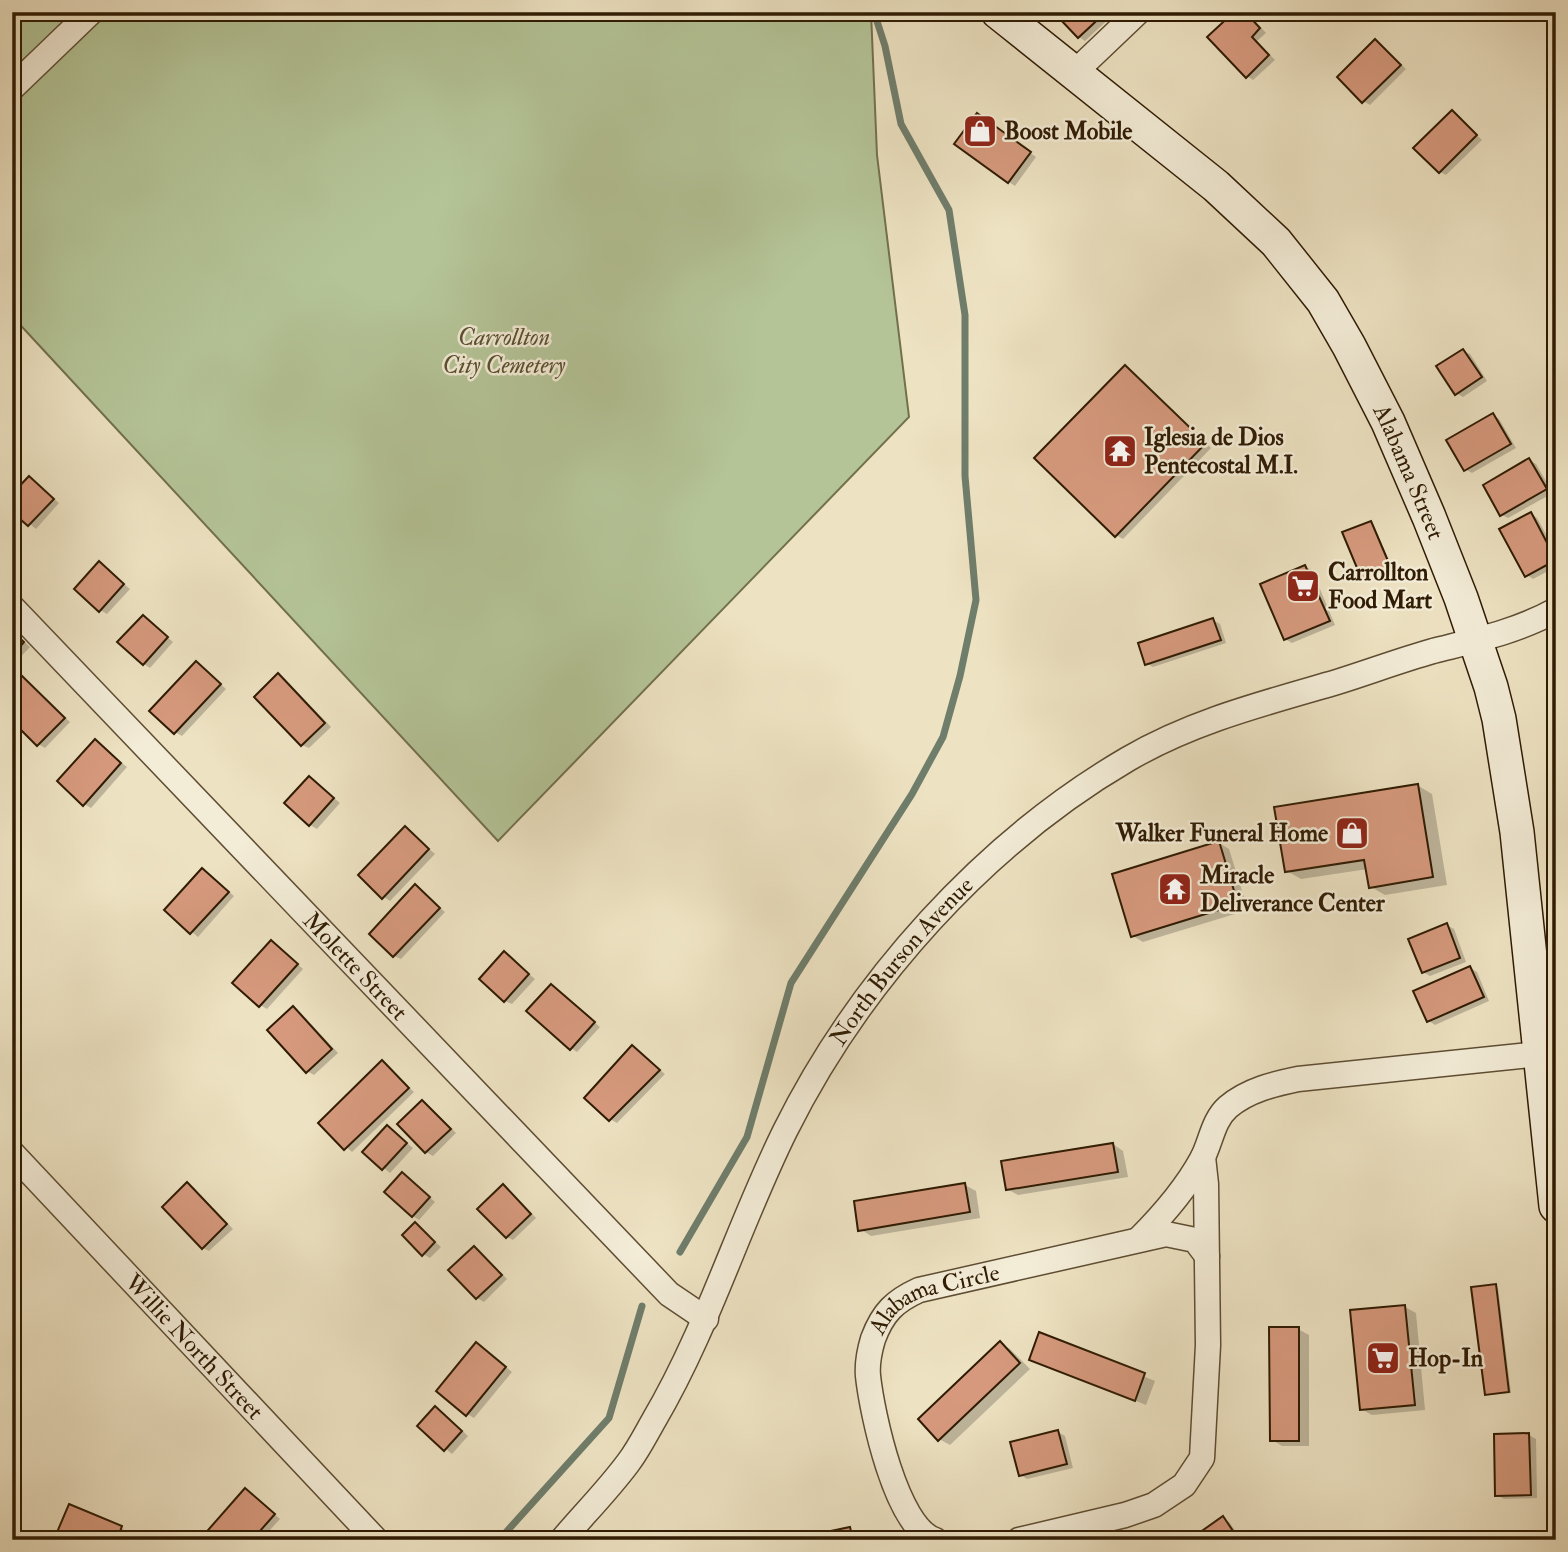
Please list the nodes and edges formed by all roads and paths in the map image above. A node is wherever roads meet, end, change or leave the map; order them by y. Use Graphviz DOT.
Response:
graph roads {
  1 [pos="91,12"];
  2 [pos="998,12"];
  3 [pos="1138,12"];
  4 [pos="1075,72"];
  5 [pos="12,88"];
  6 [pos="12,607"];
  7 [pos="1556,611"];
  8 [pos="1476,641"];
  9 [pos="1539,1054"];
  10 [pos="12,1153"];
  11 [pos="1203,1157"];
  12 [pos="1556,1206"];
  13 [pos="1139,1239"];
  14 [pos="1207,1256"];
  15 [pos="706,1319"];
  16 [pos="360,1534"];
  17 [pos="562,1540"];
  18 [pos="935,1540"];
  19 [pos="1019,1540"];
  1 -- 5 [label="street"];
  2 -- 4 [label="main road, Alabama Street"];
  3 -- 4 [label="street"];
  4 -- 8 [label="main road, Alabama Street"];
  6 -- 15 [label="street, Molette Street"];
  7 -- 8 [label="street, North Burson Avenue"];
  8 -- 9 [label="main road, Alabama Street"];
  8 -- 15 [label="street, North Burson Avenue"];
  9 -- 11 [label="street"];
  9 -- 12 [label="main road, Alabama Street"];
  10 -- 16 [label="street, Willie North Street"];
  11 -- 13 [label="street"];
  11 -- 14 [label="street"];
  13 -- 14 [label="street, Alabama Circle"];
  13 -- 18 [label="street, Alabama Circle"];
  14 -- 19 [label="street"];
  15 -- 17 [label="street, North Burson Avenue"];
}
